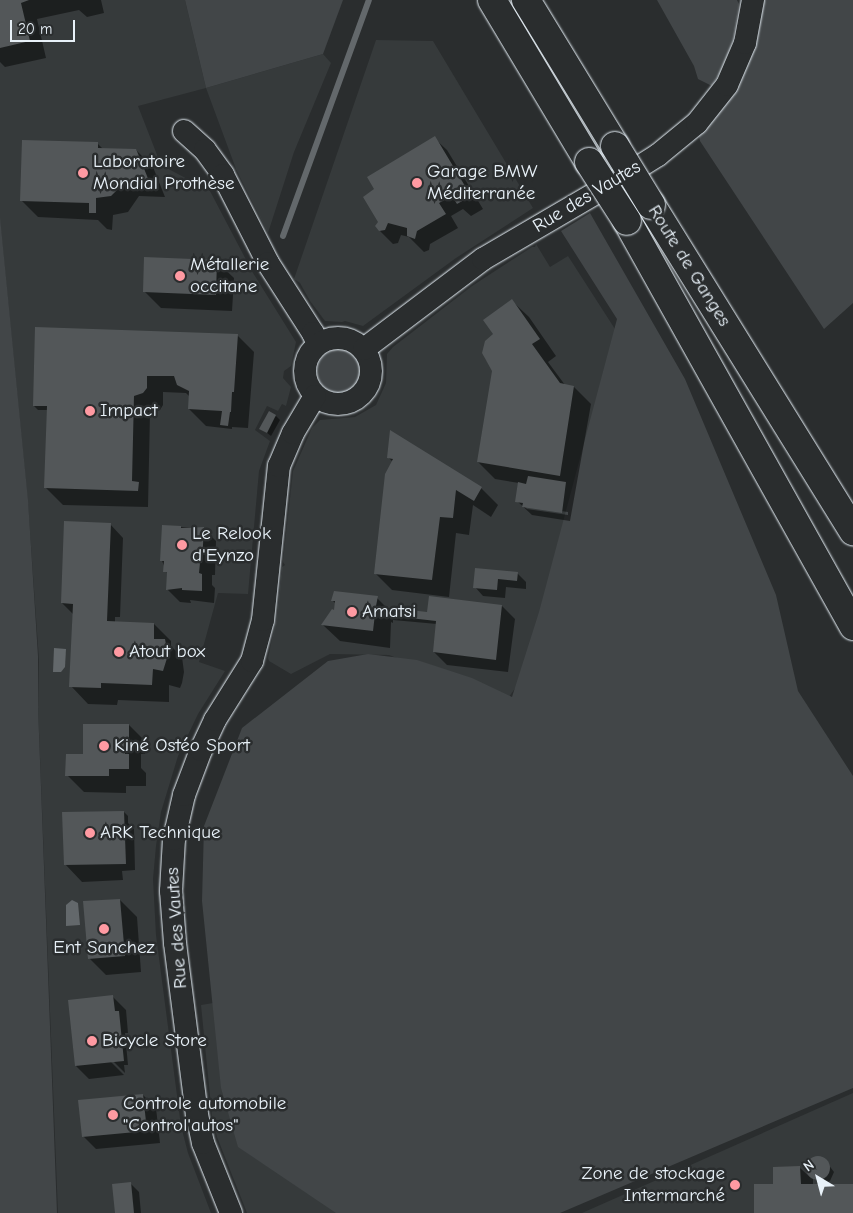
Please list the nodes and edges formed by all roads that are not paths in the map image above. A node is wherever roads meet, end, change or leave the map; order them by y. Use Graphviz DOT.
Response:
graph roads {
  1 [pos="492,0"];
  2 [pos="526,0"];
  3 [pos="753,0"];
  4 [pos="184,131"];
  5 [pos="318,344"];
  6 [pos="364,350"];
  7 [pos="316,396"];
  8 [pos="853,531"];
  9 [pos="853,626"];
  10 [pos="231,1213"];
  1 -- 9 [label="main road, bridge"];
  2 -- 8 [label="main road, Route de Ganges, bridge"];
  3 -- 6 [label="street, Rue des Vautes"];
  4 -- 5 [label="street"];
  5 -- 6 [label="street"];
  5 -- 7 [label="street"];
  6 -- 7 [label="street"];
  7 -- 10 [label="street, Rue des Vautes"];
}
